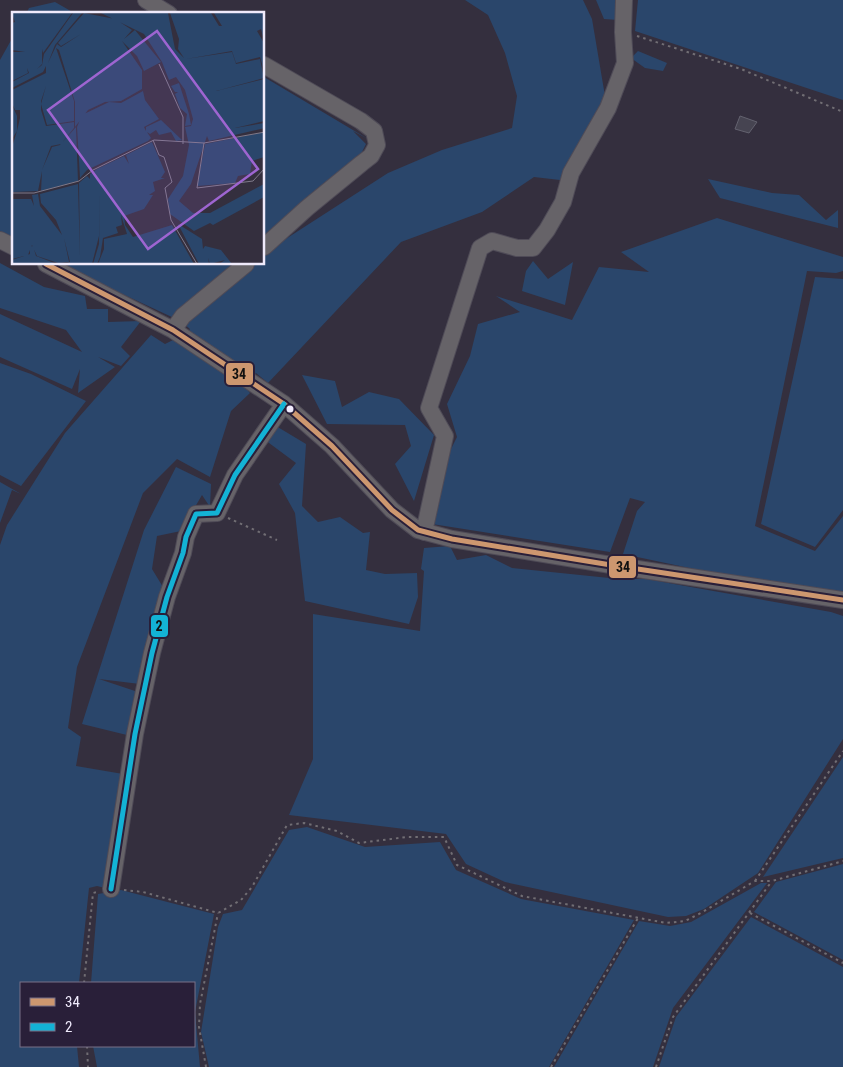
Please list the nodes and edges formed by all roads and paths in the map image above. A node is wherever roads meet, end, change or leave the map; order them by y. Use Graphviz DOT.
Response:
graph roads {
  1 [pos="146,0"];
  2 [pos="624,0"];
  3 [pos="166,12"];
  4 [pos="623,32"];
  5 [pos="265,66"];
  6 [pos="843,112"];
  7 [pos="0,240"];
  8 [pos="12,246"];
  9 [pos="265,247"];
  10 [pos="48,265"];
  11 [pos="245,265"];
  12 [pos="174,330"];
  13 [pos="284,404"];
  14 [pos="217,513"];
  15 [pos="424,532"];
  16 [pos="277,540"];
  17 [pos="843,600"];
  18 [pos="843,751"];
  19 [pos="843,861"];
  20 [pos="755,881"];
  21 [pos="772,881"];
  22 [pos="111,889"];
  23 [pos="218,913"];
  24 [pos="750,913"];
  25 [pos="638,918"];
  26 [pos="843,963"];
  27 [pos="84,982"];
  28 [pos="87,1047"];
  29 [pos="88,1067"];
  30 [pos="206,1067"];
  31 [pos="551,1067"];
  32 [pos="656,1067"];
  1 -- 3 [label="street"];
  2 -- 4 [label="street"];
  4 -- 6 [label="path"];
  4 -- 15 [label="street"];
  5 -- 9 [label="street"];
  7 -- 8 [label="street"];
  10 -- 12 [label="street"];
  11 -- 12 [label="street"];
  12 -- 13 [label="street"];
  13 -- 14 [label="street"];
  13 -- 15 [label="street"];
  14 -- 16 [label="path"];
  14 -- 22 [label="street"];
  15 -- 17 [label="street"];
  18 -- 20 [label="path"];
  19 -- 21 [label="path"];
  20 -- 21 [label="path"];
  20 -- 25 [label="path"];
  21 -- 24 [label="path"];
  22 -- 23 [label="path"];
  22 -- 27 [label="path"];
  23 -- 25 [label="path"];
  23 -- 30 [label="path"];
  24 -- 26 [label="path"];
  24 -- 32 [label="path"];
  25 -- 31 [label="path"];
  28 -- 29 [label="path"];
}
